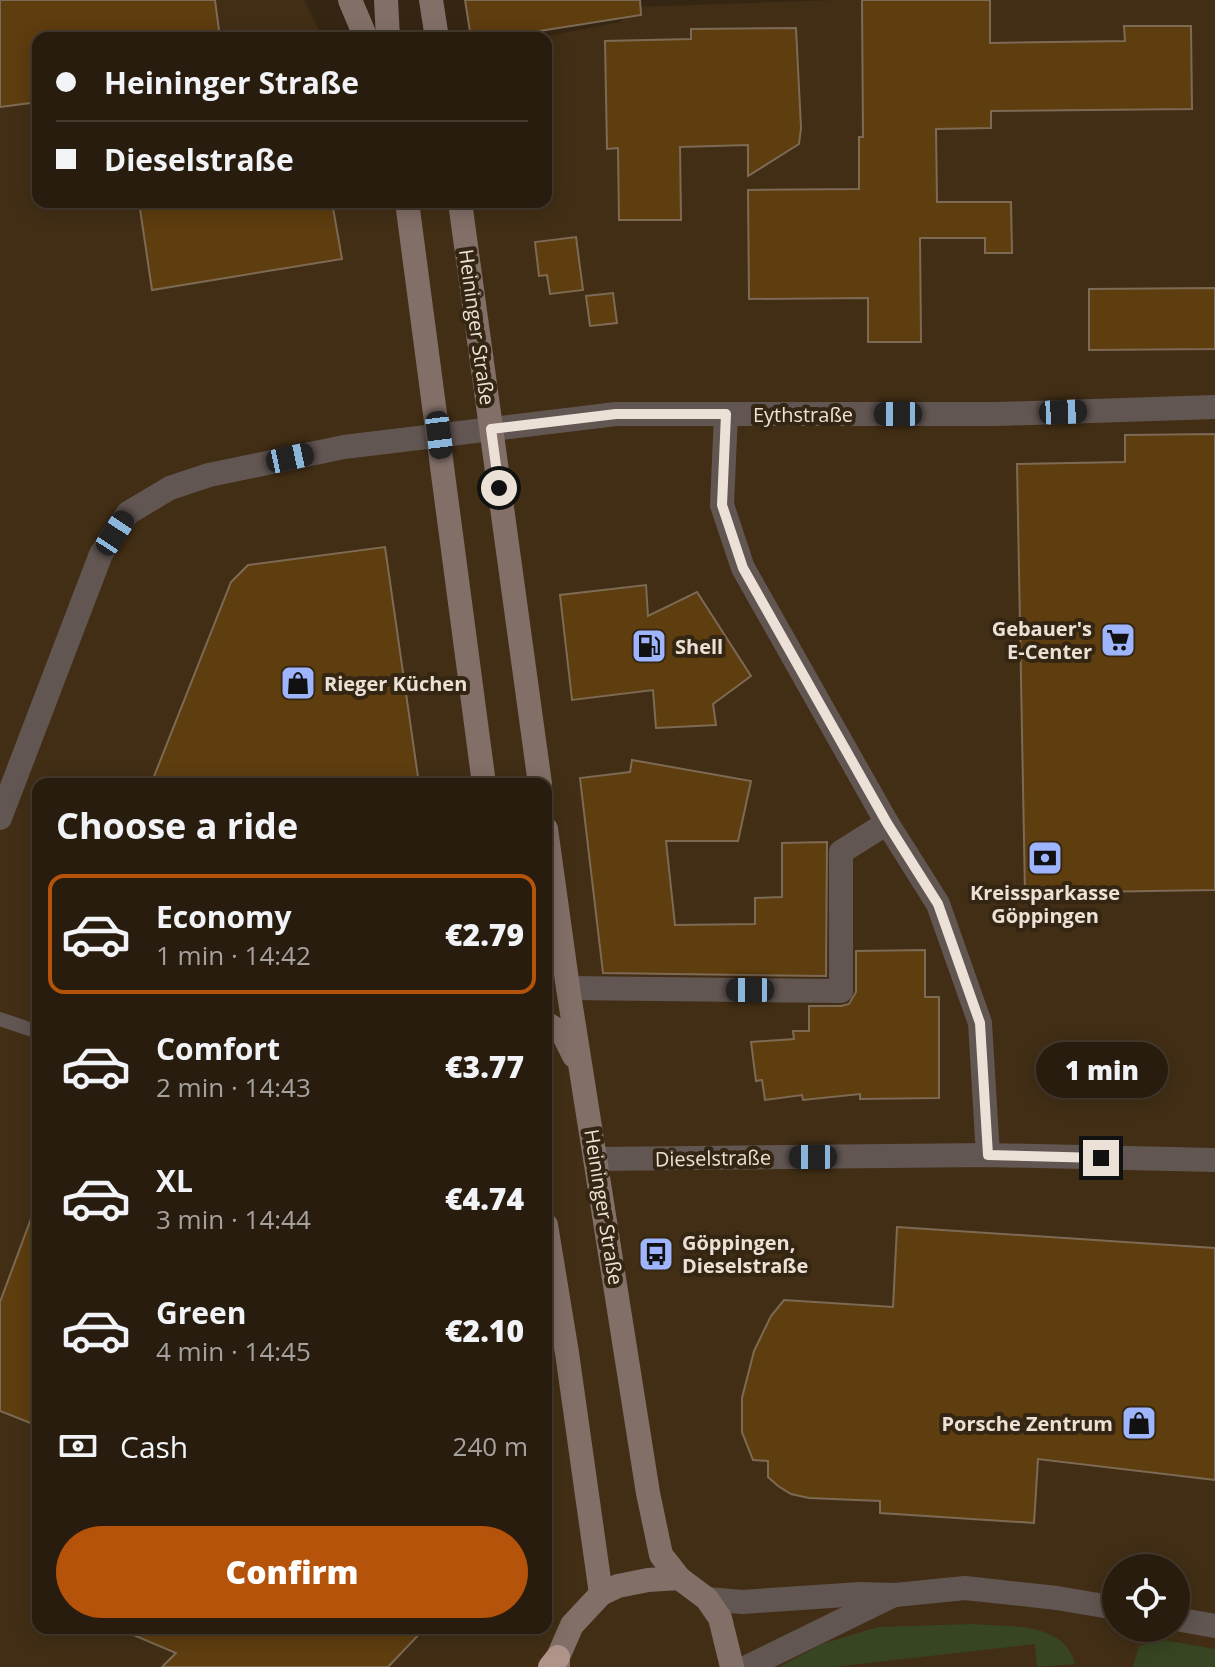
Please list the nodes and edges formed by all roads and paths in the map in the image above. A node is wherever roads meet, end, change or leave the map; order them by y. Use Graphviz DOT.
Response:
graph roads {
  1 [pos="350,0"];
  2 [pos="386,0"];
  3 [pos="431,0"];
  4 [pos="363,32"];
  5 [pos="388,32"];
  6 [pos="436,32"];
  7 [pos="408,208"];
  8 [pos="461,208"];
  9 [pos="1215,407"];
  10 [pos="726,414"];
  11 [pos="491,429"];
  12 [pos="439,435"];
  13 [pos="483,778"];
  14 [pos="539,778"];
  15 [pos="0,818"];
  16 [pos="887,823"];
  17 [pos="552,872"];
  18 [pos="568,988"];
  19 [pos="0,1019"];
  20 [pos="552,1027"];
  21 [pos="32,1030"];
  22 [pos="581,1068"];
  23 [pos="988,1155"];
  24 [pos="595,1159"];
  25 [pos="1215,1160"];
  26 [pos="552,1262"];
  27 [pos="679,1578"];
  28 [pos="601,1594"];
  29 [pos="895,1595"];
  30 [pos="707,1599"];
  31 [pos="1102,1606"];
  32 [pos="1190,1622"];
  33 [pos="1215,1626"];
  34 [pos="556,1664"];
  35 [pos="732,1667"];
  36 [pos="747,1667"];
  1 -- 4 [label="main road"];
  2 -- 5 [label="main road"];
  3 -- 6 [label="main road"];
  7 -- 12 [label="main road"];
  8 -- 11 [label="main road, Heininger Straße"];
  9 -- 10 [label="street, Eythstraße"];
  10 -- 11 [label="street, Eythstraße"];
  10 -- 16 [label="street"];
  11 -- 12 [label="street, Eythstraße"];
  11 -- 14 [label="main road, Heininger Straße"];
  12 -- 13 [label="main road"];
  12 -- 15 [label="street, Eythstraße"];
  16 -- 18 [label="street"];
  16 -- 23 [label="street"];
  17 -- 18 [label="main road, Heininger Straße"];
  18 -- 22 [label="main road, Heininger Straße"];
  19 -- 21 [label="lane"];
  20 -- 22 [label="main road"];
  22 -- 24 [label="main road, Heininger Straße"];
  23 -- 24 [label="street, Dieselstraße"];
  23 -- 25 [label="street, Dieselstraße"];
  24 -- 27 [label="main road, Heininger Straße"];
  26 -- 28 [label="main road"];
  27 -- 28 [label="main road"];
  27 -- 30 [label="main road"];
  28 -- 34 [label="main road"];
  29 -- 30 [label="street"];
  29 -- 31 [label="street"];
  29 -- 36 [label="street"];
  30 -- 35 [label="main road"];
  32 -- 33 [label="street"];
}
